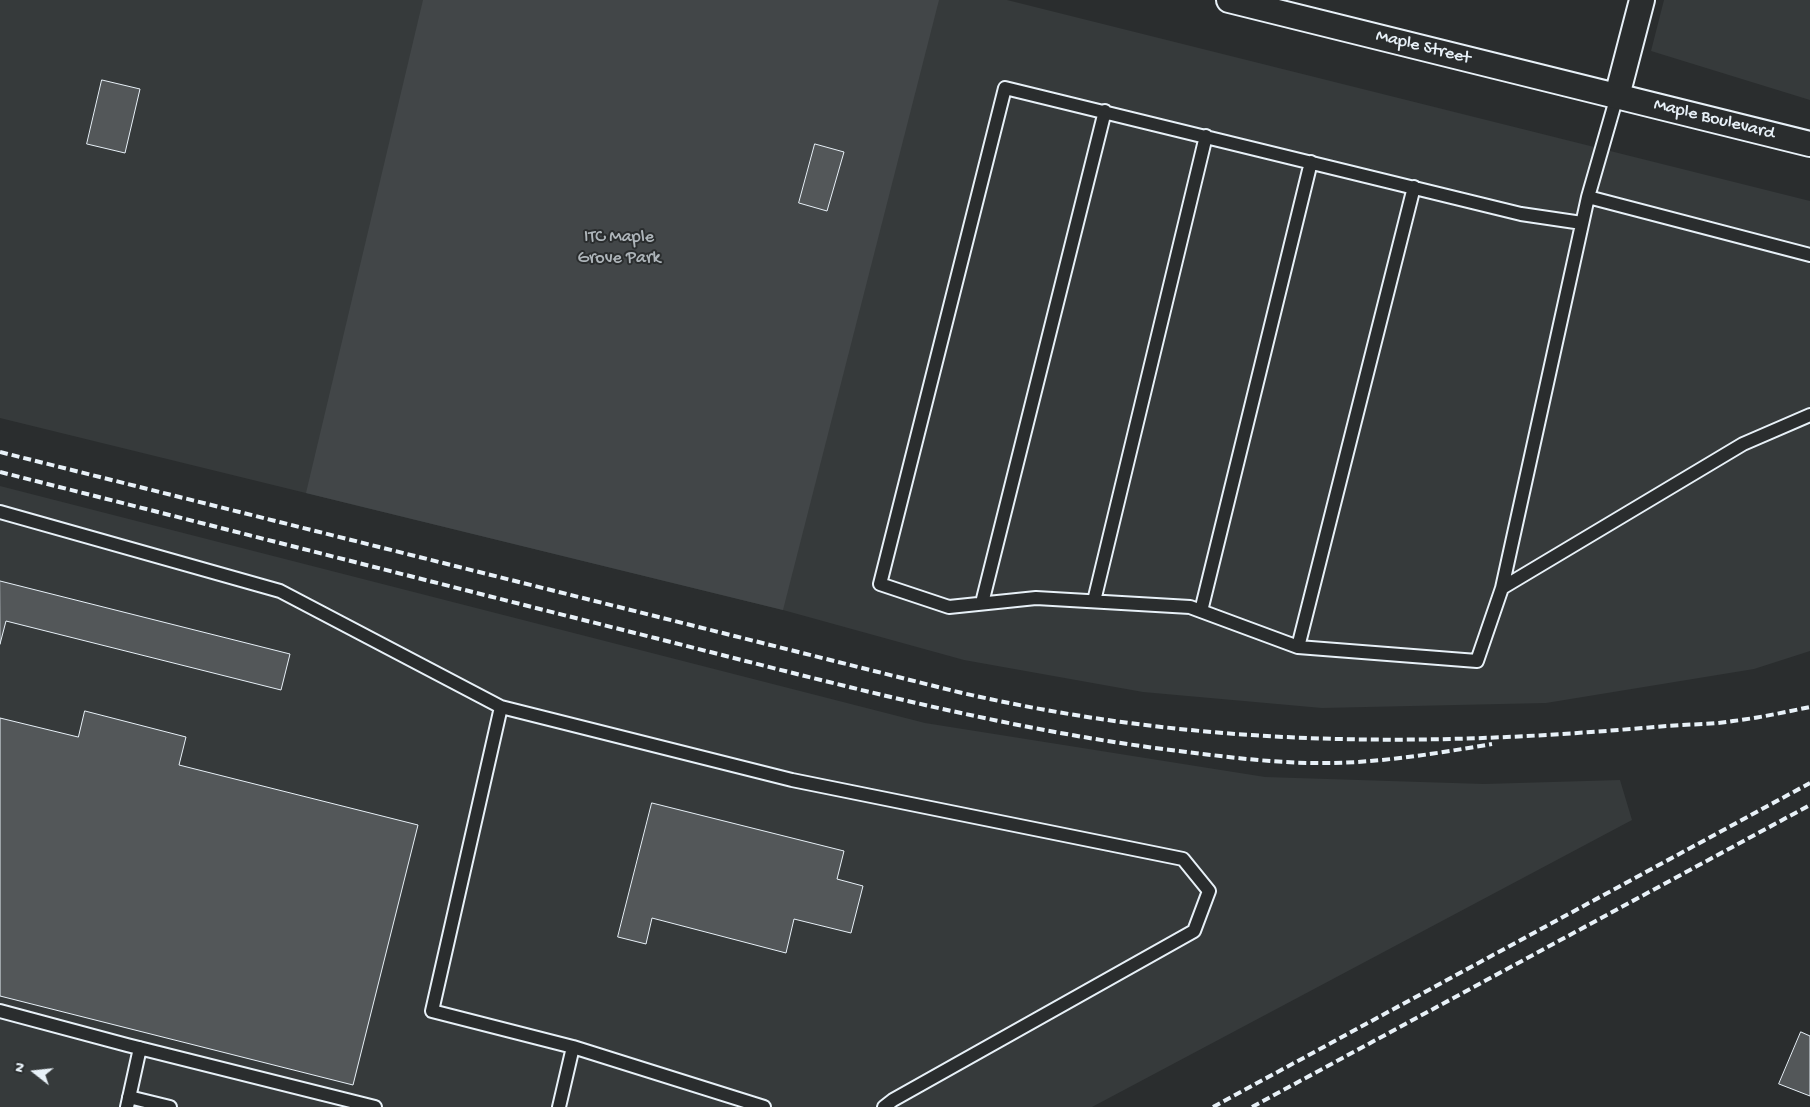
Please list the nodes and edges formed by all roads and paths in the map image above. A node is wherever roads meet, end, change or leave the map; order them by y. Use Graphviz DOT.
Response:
graph roads {
  1 [pos="1229,0"];
  2 [pos="1642,0"];
  3 [pos="1617,96"];
  4 [pos="1105,111"];
  5 [pos="1206,136"];
  6 [pos="1810,144"];
  7 [pos="1311,162"];
  8 [pos="1414,188"];
  9 [pos="1588,197"];
  10 [pos="1582,223"];
  11 [pos="1810,255"];
  12 [pos="1810,415"];
  13 [pos="0,512"];
  14 [pos="1502,588"];
  15 [pos="1094,601"];
  16 [pos="982,604"];
  17 [pos="1201,611"];
  18 [pos="1298,647"];
  19 [pos="501,707"];
  20 [pos="0,1011"];
  21 [pos="573,1047"];
  22 [pos="140,1048"];
  23 [pos="128,1102"];
  24 [pos="170,1107"];
  25 [pos="375,1107"];
  26 [pos="559,1107"];
  27 [pos="764,1107"];
  28 [pos="884,1107"];
  1 -- 3 [label="street, Maple Street"];
  2 -- 3 [label="street"];
  3 -- 6 [label="street, Maple Boulevard"];
  3 -- 9 [label="lane"];
  4 -- 5 [label="lane"];
  4 -- 16 [label="lane"];
  4 -- 16 [label="lane"];
  5 -- 7 [label="lane"];
  5 -- 15 [label="lane"];
  7 -- 8 [label="lane"];
  7 -- 17 [label="lane"];
  8 -- 10 [label="lane"];
  8 -- 18 [label="lane"];
  9 -- 10 [label="lane"];
  9 -- 11 [label="lane"];
  10 -- 14 [label="lane"];
  12 -- 14 [label="lane"];
  13 -- 19 [label="lane"];
  14 -- 18 [label="lane"];
  15 -- 16 [label="lane"];
  15 -- 17 [label="lane"];
  17 -- 18 [label="lane"];
  19 -- 21 [label="lane"];
  19 -- 28 [label="lane"];
  20 -- 22 [label="lane"];
  21 -- 26 [label="lane"];
  21 -- 27 [label="lane"];
  22 -- 23 [label="lane"];
  22 -- 25 [label="lane"];
  23 -- 24 [label="lane"];
}
